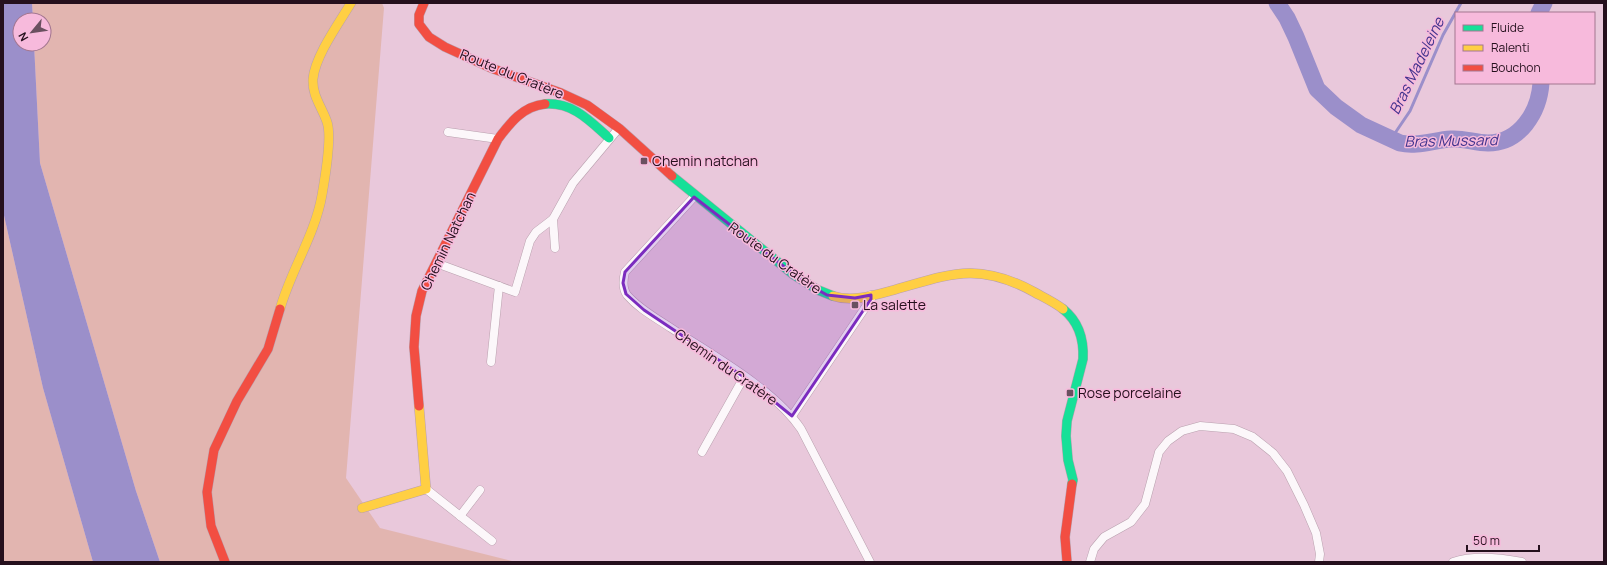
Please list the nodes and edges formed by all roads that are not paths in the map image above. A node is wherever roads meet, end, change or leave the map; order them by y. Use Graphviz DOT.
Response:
graph roads {
  1 [pos="351,3"];
  2 [pos="424,3"];
  3 [pos="619,128"];
  4 [pos="448,132"];
  5 [pos="609,138"];
  6 [pos="498,139"];
  7 [pos="694,197"];
  8 [pos="553,219"];
  9 [pos="555,248"];
  10 [pos="436,263"];
  11 [pos="499,286"];
  12 [pos="871,295"];
  13 [pos="492,362"];
  14 [pos="744,376"];
  15 [pos="792,416"];
  16 [pos="702,452"];
  17 [pos="426,489"];
  18 [pos="480,490"];
  19 [pos="362,508"];
  20 [pos="460,516"];
  21 [pos="492,541"];
  22 [pos="225,562"];
  23 [pos="870,562"];
  24 [pos="1067,562"];
  25 [pos="1090,562"];
  26 [pos="1319,562"];
  27 [pos="1453,562"];
  28 [pos="1522,562"];
  1 -- 22 [label="street"];
  2 -- 3 [label="street, Route du Cratère"];
  3 -- 5 [label="street"];
  3 -- 7 [label="street, Route du Cratère"];
  4 -- 6 [label="street"];
  5 -- 6 [label="street, Chemin Natchan"];
  5 -- 8 [label="street"];
  6 -- 10 [label="street, Chemin Natchan"];
  7 -- 12 [label="street, Route du Cratère"];
  7 -- 14 [label="street, Chemin du Cratère"];
  8 -- 9 [label="street"];
  8 -- 11 [label="street"];
  10 -- 11 [label="street"];
  10 -- 17 [label="street, Chemin Natchan"];
  11 -- 13 [label="street"];
  12 -- 15 [label="street"];
  12 -- 24 [label="street, Route du Cratère"];
  14 -- 15 [label="street, Chemin du Cratère"];
  14 -- 16 [label="street"];
  15 -- 23 [label="street, Chemin du Cratère"];
  17 -- 19 [label="street"];
  17 -- 20 [label="street"];
  18 -- 20 [label="street"];
  20 -- 21 [label="street"];
  25 -- 26 [label="street"];
  27 -- 28 [label="street"];
}
